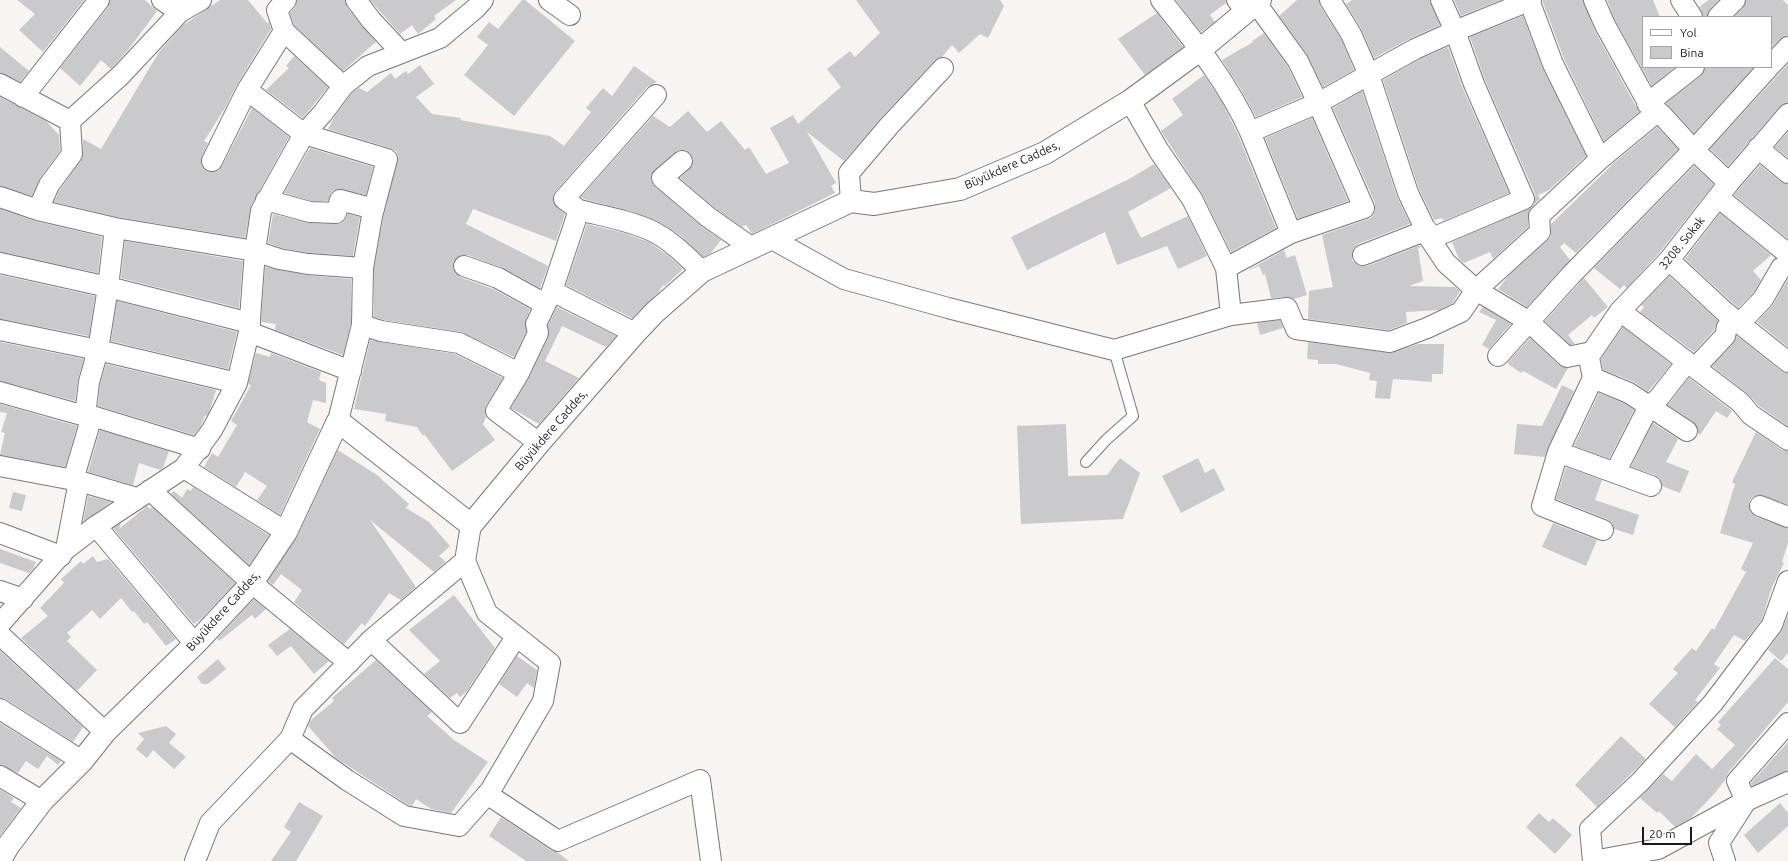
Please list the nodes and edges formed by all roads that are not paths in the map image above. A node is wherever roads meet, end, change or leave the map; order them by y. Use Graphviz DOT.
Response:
graph roads {
  1 [pos="99,0"];
  2 [pos="162,0"];
  3 [pos="201,0"];
  4 [pos="286,0"];
  5 [pos="356,0"];
  6 [pos="549,0"];
  7 [pos="1161,0"];
  8 [pos="1330,0"];
  9 [pos="1441,0"];
  10 [pos="1530,0"];
  11 [pos="1594,0"];
  12 [pos="1681,0"];
  13 [pos="1735,0"];
  14 [pos="477,3"];
  15 [pos="1250,4"];
  16 [pos="180,12"];
  17 [pos="570,15"];
  18 [pos="1691,16"];
  19 [pos="1719,16"];
  20 [pos="284,31"];
  21 [pos="1455,31"];
  22 [pos="1788,47"];
  23 [pos="1201,49"];
  24 [pos="401,52"];
  25 [pos="1772,64"];
  26 [pos="944,68"];
  27 [pos="1693,68"];
  28 [pos="1768,68"];
  29 [pos="1368,75"];
  30 [pos="0,84"];
  31 [pos="343,86"];
  32 [pos="248,90"];
  33 [pos="656,95"];
  34 [pos="23,97"];
  35 [pos="1130,101"];
  36 [pos="1318,102"];
  37 [pos="1653,108"];
  38 [pos="1788,114"];
  39 [pos="70,121"];
  40 [pos="1250,132"];
  41 [pos="304,134"];
  42 [pos="1758,148"];
  43 [pos="1693,149"];
  44 [pos="1600,159"];
  45 [pos="212,161"];
  46 [pos="682,161"];
  47 [pos="1788,173"];
  48 [pos="1723,190"];
  49 [pos="0,197"];
  50 [pos="1524,199"];
  51 [pos="266,200"];
  52 [pos="851,201"];
  53 [pos="374,209"];
  54 [pos="38,210"];
  55 [pos="580,210"];
  56 [pos="1539,216"];
  57 [pos="115,228"];
  58 [pos="1292,233"];
  59 [pos="1429,235"];
  60 [pos="772,239"];
  61 [pos="751,247"];
  62 [pos="255,251"];
  63 [pos="1363,255"];
  64 [pos="1669,260"];
  65 [pos="0,263"];
  66 [pos="1786,263"];
  67 [pos="464,266"];
  68 [pos="363,268"];
  69 [pos="1226,268"];
  70 [pos="702,271"];
  71 [pos="108,287"];
  72 [pos="1476,290"];
  73 [pos="548,298"];
  74 [pos="1620,311"];
  75 [pos="1231,315"];
  76 [pos="1528,321"];
  77 [pos="1737,322"];
  78 [pos="362,325"];
  79 [pos="249,328"];
  80 [pos="0,330"];
  81 [pos="635,333"];
  82 [pos="98,350"];
  83 [pos="1114,350"];
  84 [pos="1588,353"];
  85 [pos="1498,356"];
  86 [pos="1788,362"];
  87 [pos="1691,365"];
  88 [pos="351,371"];
  89 [pos="519,373"];
  90 [pos="1593,378"];
  91 [pos="237,384"];
  92 [pos="0,392"];
  93 [pos="1649,406"];
  94 [pos="88,416"];
  95 [pos="338,421"];
  96 [pos="1687,431"];
  97 [pos="1788,440"];
  98 [pos="538,443"];
  99 [pos="200,449"];
  100 [pos="1558,452"];
  101 [pos="1086,462"];
  102 [pos="0,466"];
  103 [pos="184,468"];
  104 [pos="1615,473"];
  105 [pos="76,480"];
  106 [pos="1651,486"];
  107 [pos="144,494"];
  108 [pos="1760,506"];
  109 [pos="1788,517"];
  110 [pos="471,525"];
  111 [pos="96,526"];
  112 [pos="1603,530"];
  113 [pos="286,532"];
  114 [pos="0,533"];
  115 [pos="63,553"];
  116 [pos="465,561"];
  117 [pos="1788,581"];
  118 [pos="252,583"];
  119 [pos="0,592"];
  120 [pos="22,599"];
  121 [pos="0,624"];
  122 [pos="0,635"];
  123 [pos="516,637"];
  124 [pos="371,640"];
  125 [pos="195,644"];
  126 [pos="349,663"];
  127 [pos="0,709"];
  128 [pos="1788,723"];
  129 [pos="105,732"];
  130 [pos="290,739"];
  131 [pos="82,761"];
  132 [pos="0,776"];
  133 [pos="1788,782"];
  134 [pos="487,794"];
  135 [pos="42,801"];
  136 [pos="1746,801"];
  137 [pos="3,849"];
  138 [pos="195,861"];
  139 [pos="711,861"];
  140 [pos="1725,861"];
  1 -- 34 [label="street"];
  2 -- 16 [label="street"];
  3 -- 16 [label="street"];
  4 -- 20 [label="street"];
  5 -- 24 [label="street"];
  6 -- 17 [label="street"];
  7 -- 23 [label="street"];
  8 -- 29 [label="street"];
  9 -- 21 [label="street"];
  10 -- 21 [label="street"];
  10 -- 44 [label="street"];
  11 -- 37 [label="street"];
  12 -- 18 [label="street"];
  13 -- 19 [label="street"];
  14 -- 24 [label="street"];
  15 -- 23 [label="street, Büyükdere Caddes,"];
  15 -- 36 [label="street"];
  16 -- 39 [label="street"];
  20 -- 31 [label="street"];
  20 -- 32 [label="street"];
  21 -- 29 [label="street"];
  21 -- 50 [label="street"];
  22 -- 25 [label="street"];
  23 -- 35 [label="street, Büyükdere Caddes,"];
  23 -- 40 [label="street"];
  24 -- 31 [label="street"];
  26 -- 52 [label="street"];
  27 -- 37 [label="street"];
  28 -- 43 [label="street"];
  29 -- 36 [label="street"];
  29 -- 59 [label="street"];
  30 -- 34 [label="street"];
  31 -- 41 [label="street"];
  32 -- 41 [label="street"];
  32 -- 45 [label="street"];
  33 -- 55 [label="street"];
  34 -- 39 [label="street"];
  35 -- 52 [label="street, Büyükdere Caddes,"];
  35 -- 69 [label="street"];
  36 -- 40 [label="street"];
  36 -- 58 [label="street"];
  37 -- 43 [label="street"];
  37 -- 44 [label="street"];
  38 -- 42 [label="street, 3208. Sokak"];
  39 -- 54 [label="street"];
  40 -- 58 [label="street"];
  41 -- 51 [label="street"];
  41 -- 53 [label="street"];
  42 -- 47 [label="street"];
  42 -- 48 [label="street, 3208. Sokak"];
  43 -- 48 [label="street"];
  43 -- 76 [label="street"];
  44 -- 56 [label="street"];
  46 -- 61 [label="street"];
  48 -- 64 [label="street, 3208. Sokak"];
  48 -- 66 [label="street"];
  49 -- 54 [label="street"];
  50 -- 56 [label="street"];
  50 -- 59 [label="street"];
  51 -- 53 [label="street"];
  51 -- 62 [label="street"];
  52 -- 60 [label="street, Büyükdere Caddes,"];
  53 -- 68 [label="street"];
  54 -- 57 [label="street"];
  55 -- 70 [label="street"];
  55 -- 73 [label="street"];
  56 -- 72 [label="street"];
  57 -- 62 [label="street"];
  57 -- 71 [label="street"];
  58 -- 69 [label="street"];
  59 -- 63 [label="street"];
  59 -- 72 [label="street"];
  60 -- 61 [label="street, Büyükdere Caddes,"];
  60 -- 83 [label="street"];
  61 -- 70 [label="street, Büyükdere Caddes,"];
  62 -- 68 [label="street"];
  62 -- 79 [label="street"];
  64 -- 74 [label="street, 3208. Sokak"];
  64 -- 77 [label="street"];
  65 -- 71 [label="street"];
  66 -- 77 [label="street"];
  67 -- 73 [label="street"];
  68 -- 78 [label="street"];
  69 -- 75 [label="street"];
  70 -- 81 [label="street, Büyükdere Caddes,"];
  71 -- 79 [label="street"];
  71 -- 82 [label="street"];
  72 -- 75 [label="street"];
  72 -- 76 [label="street"];
  73 -- 81 [label="street"];
  73 -- 89 [label="street"];
  74 -- 84 [label="street, 3208. Sokak"];
  74 -- 87 [label="street"];
  75 -- 83 [label="street"];
  76 -- 84 [label="street"];
  76 -- 85 [label="street"];
  77 -- 86 [label="street"];
  77 -- 87 [label="street"];
  78 -- 88 [label="street"];
  78 -- 89 [label="street"];
  79 -- 88 [label="street"];
  79 -- 91 [label="street"];
  80 -- 82 [label="street"];
  81 -- 98 [label="street, Büyükdere Caddes,"];
  82 -- 91 [label="street"];
  82 -- 94 [label="street"];
  83 -- 101 [label="lane"];
  84 -- 90 [label="street"];
  87 -- 93 [label="street"];
  87 -- 97 [label="street"];
  88 -- 95 [label="street"];
  89 -- 98 [label="street"];
  90 -- 93 [label="street"];
  90 -- 100 [label="street"];
  91 -- 99 [label="street"];
  92 -- 94 [label="street"];
  93 -- 96 [label="street"];
  93 -- 104 [label="street"];
  94 -- 99 [label="street"];
  94 -- 105 [label="street"];
  95 -- 110 [label="street"];
  95 -- 113 [label="street, Büyükdere Caddes,"];
  98 -- 110 [label="street, Büyükdere Caddes,"];
  99 -- 103 [label="street"];
  100 -- 104 [label="street"];
  100 -- 112 [label="street"];
  102 -- 105 [label="street"];
  103 -- 107 [label="street"];
  103 -- 113 [label="street"];
  104 -- 106 [label="street"];
  105 -- 107 [label="street"];
  105 -- 115 [label="street"];
  107 -- 111 [label="street"];
  107 -- 118 [label="street"];
  108 -- 109 [label="street"];
  110 -- 116 [label="street"];
  111 -- 115 [label="street"];
  111 -- 125 [label="street"];
  113 -- 118 [label="street, Büyükdere Caddes,"];
  114 -- 115 [label="street"];
  115 -- 120 [label="street"];
  116 -- 123 [label="street"];
  116 -- 124 [label="street"];
  117 -- 136 [label="street"];
  118 -- 125 [label="street, Büyükdere Caddes,"];
  118 -- 126 [label="street"];
  119 -- 120 [label="street"];
  120 -- 121 [label="street"];
  122 -- 129 [label="street"];
  123 -- 124 [label="street"];
  123 -- 134 [label="street"];
  124 -- 126 [label="street"];
  125 -- 129 [label="street, Büyükdere Caddes,"];
  126 -- 130 [label="street"];
  127 -- 131 [label="street"];
  128 -- 136 [label="street"];
  129 -- 131 [label="street, Büyükdere Caddes,"];
  130 -- 134 [label="street"];
  130 -- 138 [label="street"];
  131 -- 135 [label="street, Büyükdere Caddes,"];
  132 -- 135 [label="street"];
  133 -- 136 [label="street"];
  134 -- 139 [label="street"];
  135 -- 137 [label="street, Büyükdere Caddes,"];
  136 -- 140 [label="street"];
}
